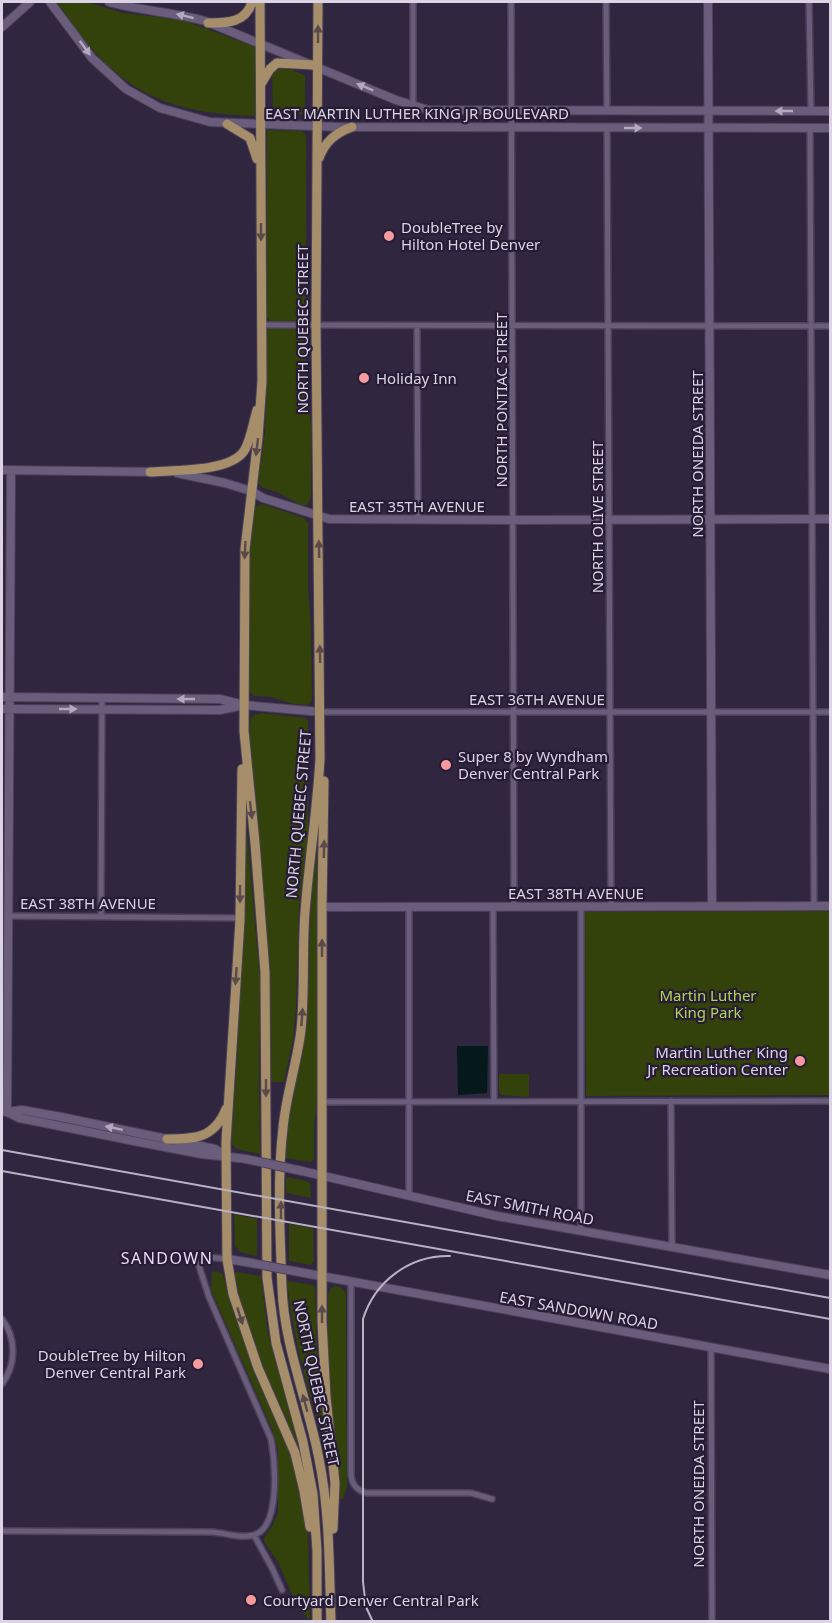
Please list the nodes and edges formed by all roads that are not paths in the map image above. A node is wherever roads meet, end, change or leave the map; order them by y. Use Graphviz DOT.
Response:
graph roads {
  1 [pos="30,2"];
  2 [pos="50,2"];
  3 [pos="109,2"];
  4 [pos="252,2"];
  5 [pos="260,2"];
  6 [pos="318,2"];
  7 [pos="413,2"];
  8 [pos="511,2"];
  9 [pos="606,2"];
  10 [pos="708,2"];
  11 [pos="809,2"];
  12 [pos="208,22"];
  13 [pos="2,27"];
  14 [pos="260,43"];
  15 [pos="316,66"];
  16 [pos="260,85"];
  17 [pos="413,106"];
  18 [pos="512,111"];
  19 [pos="607,111"];
  20 [pos="709,111"];
  21 [pos="811,111"];
  22 [pos="831,111"];
  23 [pos="227,124"];
  24 [pos="261,125"];
  25 [pos="316,126"];
  26 [pos="352,127"];
  27 [pos="512,127"];
  28 [pos="607,128"];
  29 [pos="709,128"];
  30 [pos="810,128"];
  31 [pos="831,128"];
  32 [pos="316,163"];
  33 [pos="261,173"];
  34 [pos="261,325"];
  35 [pos="316,326"];
  36 [pos="417,326"];
  37 [pos="513,326"];
  38 [pos="608,326"];
  39 [pos="710,326"];
  40 [pos="812,326"];
  41 [pos="831,326"];
  42 [pos="261,397"];
  43 [pos="11,471"];
  44 [pos="2,472"];
  45 [pos="150,472"];
  46 [pos="251,491"];
  47 [pos="318,516"];
  48 [pos="812,519"];
  49 [pos="831,519"];
  50 [pos="418,520"];
  51 [pos="513,520"];
  52 [pos="609,520"];
  53 [pos="711,520"];
  54 [pos="6,697"];
  55 [pos="102,698"];
  56 [pos="244,705"];
  57 [pos="5,709"];
  58 [pos="102,710"];
  59 [pos="321,712"];
  60 [pos="813,712"];
  61 [pos="831,712"];
  62 [pos="514,713"];
  63 [pos="610,713"];
  64 [pos="712,713"];
  65 [pos="243,731"];
  66 [pos="320,759"];
  67 [pos="611,906"];
  68 [pos="712,906"];
  69 [pos="814,906"];
  70 [pos="831,906"];
  71 [pos="322,907"];
  72 [pos="409,907"];
  73 [pos="493,907"];
  74 [pos="514,907"];
  75 [pos="581,907"];
  76 [pos="8,916"];
  77 [pos="101,917"];
  78 [pos="240,918"];
  79 [pos="229,1101"];
  80 [pos="494,1101"];
  81 [pos="581,1101"];
  82 [pos="671,1101"];
  83 [pos="831,1101"];
  84 [pos="322,1102"];
  85 [pos="409,1102"];
  86 [pos="4,1112"];
  87 [pos="167,1139"];
  88 [pos="226,1156"];
  89 [pos="322,1175"];
  90 [pos="409,1196"];
  91 [pos="581,1231"];
  92 [pos="672,1247"];
  93 [pos="227,1259"];
  94 [pos="831,1275"];
  95 [pos="322,1276"];
  96 [pos="351,1282"];
  97 [pos="2,1319"];
  98 [pos="711,1347"];
  99 [pos="831,1369"];
  100 [pos="2,1384"];
  101 [pos="492,1499"];
  102 [pos="2,1531"];
  103 [pos="254,1535"];
  104 [pos="329,1564"];
  105 [pos="282,1590"];
  106 [pos="317,1612"];
  107 [pos="331,1622"];
  108 [pos="712,1622"];
  1 -- 13 [label="street"];
  2 -- 23 [label="street, EAST MARTIN LUTHER KING JR BOULEVARD, one-way"];
  12 -- 3 [label="street, EAST MARTIN LUTHER KING JR BOULEVARD, one-way"];
  4 -- 12 [label="main road"];
  5 -- 14 [label="main road, NORTH QUEBEC STREET"];
  15 -- 6 [label="main road, NORTH QUEBEC STREET, one-way"];
  7 -- 17 [label="street"];
  8 -- 18 [label="street, NORTH PONTIAC STREET"];
  9 -- 19 [label="street"];
  10 -- 20 [label="street, NORTH ONEIDA STREET"];
  11 -- 21 [label="street"];
  12 -- 14 [label="street, EAST MARTIN LUTHER KING JR BOULEVARD"];
  14 -- 15 [label="street, EAST MARTIN LUTHER KING JR BOULEVARD"];
  14 -- 16 [label="main road, NORTH QUEBEC STREET"];
  15 -- 16 [label="main road"];
  17 -- 15 [label="street, EAST MARTIN LUTHER KING JR BOULEVARD, one-way"];
  15 -- 25 [label="main road, NORTH QUEBEC STREET"];
  16 -- 24 [label="main road, NORTH QUEBEC STREET"];
  17 -- 18 [label="street, EAST MARTIN LUTHER KING JR BOULEVARD"];
  18 -- 19 [label="street, EAST MARTIN LUTHER KING JR BOULEVARD"];
  18 -- 27 [label="street, NORTH PONTIAC STREET"];
  19 -- 20 [label="street, EAST MARTIN LUTHER KING JR BOULEVARD"];
  21 -- 20 [label="street, EAST MARTIN LUTHER KING JR BOULEVARD, one-way"];
  20 -- 29 [label="street, NORTH ONEIDA STREET"];
  21 -- 22 [label="street, EAST MARTIN LUTHER KING JR BOULEVARD"];
  23 -- 24 [label="street, EAST MARTIN LUTHER KING JR BOULEVARD"];
  23 -- 33 [label="main road"];
  24 -- 25 [label="street, EAST MARTIN LUTHER KING JR BOULEVARD"];
  24 -- 33 [label="main road, NORTH QUEBEC STREET"];
  25 -- 26 [label="street, EAST MARTIN LUTHER KING JR BOULEVARD"];
  25 -- 32 [label="main road, NORTH QUEBEC STREET"];
  26 -- 27 [label="street, EAST MARTIN LUTHER KING JR BOULEVARD"];
  26 -- 32 [label="main road"];
  27 -- 28 [label="street, EAST MARTIN LUTHER KING JR BOULEVARD"];
  27 -- 37 [label="street, NORTH PONTIAC STREET"];
  28 -- 29 [label="street, EAST MARTIN LUTHER KING JR BOULEVARD, one-way"];
  28 -- 38 [label="street, NORTH OLIVE STREET"];
  29 -- 30 [label="street, EAST MARTIN LUTHER KING JR BOULEVARD"];
  29 -- 39 [label="street, NORTH ONEIDA STREET"];
  30 -- 31 [label="street, EAST MARTIN LUTHER KING JR BOULEVARD"];
  30 -- 40 [label="street"];
  32 -- 35 [label="main road, NORTH QUEBEC STREET"];
  33 -- 34 [label="main road, NORTH QUEBEC STREET, one-way"];
  34 -- 35 [label="street"];
  34 -- 42 [label="main road, NORTH QUEBEC STREET"];
  35 -- 36 [label="street"];
  35 -- 47 [label="main road, NORTH QUEBEC STREET"];
  36 -- 37 [label="street"];
  36 -- 50 [label="street"];
  37 -- 38 [label="street"];
  37 -- 51 [label="street, NORTH PONTIAC STREET"];
  38 -- 39 [label="street"];
  38 -- 52 [label="street, NORTH OLIVE STREET"];
  39 -- 40 [label="street"];
  39 -- 53 [label="street, NORTH ONEIDA STREET"];
  40 -- 41 [label="street"];
  40 -- 48 [label="street"];
  42 -- 45 [label="main road"];
  42 -- 46 [label="main road, NORTH QUEBEC STREET, one-way"];
  43 -- 44 [label="street, EAST 35TH AVENUE"];
  43 -- 45 [label="street, EAST 35TH AVENUE"];
  43 -- 54 [label="street"];
  45 -- 46 [label="street, EAST 35TH AVENUE"];
  46 -- 47 [label="street, EAST 35TH AVENUE"];
  46 -- 56 [label="main road, NORTH QUEBEC STREET, one-way"];
  47 -- 50 [label="street, EAST 35TH AVENUE"];
  59 -- 47 [label="main road, NORTH QUEBEC STREET, one-way"];
  48 -- 49 [label="street, EAST 35TH AVENUE"];
  48 -- 53 [label="street, EAST 35TH AVENUE"];
  48 -- 60 [label="street"];
  50 -- 51 [label="street, EAST 35TH AVENUE"];
  51 -- 52 [label="street, EAST 35TH AVENUE"];
  51 -- 62 [label="street, NORTH PONTIAC STREET"];
  52 -- 53 [label="street, EAST 35TH AVENUE"];
  52 -- 63 [label="street, NORTH OLIVE STREET"];
  53 -- 64 [label="street, NORTH ONEIDA STREET"];
  54 -- 55 [label="street, EAST 36TH AVENUE"];
  54 -- 57 [label="street"];
  56 -- 55 [label="street, EAST 36TH AVENUE, one-way"];
  55 -- 58 [label="street"];
  56 -- 58 [label="street, EAST 36TH AVENUE"];
  56 -- 59 [label="street, EAST 36TH AVENUE"];
  56 -- 65 [label="main road, NORTH QUEBEC STREET"];
  57 -- 58 [label="street, EAST 36TH AVENUE, one-way"];
  57 -- 76 [label="street"];
  58 -- 77 [label="street"];
  59 -- 62 [label="street, EAST 36TH AVENUE"];
  59 -- 66 [label="main road, NORTH QUEBEC STREET"];
  60 -- 61 [label="street, EAST 36TH AVENUE"];
  60 -- 64 [label="street, EAST 36TH AVENUE"];
  60 -- 69 [label="street"];
  62 -- 63 [label="street, EAST 36TH AVENUE"];
  62 -- 74 [label="street, NORTH PONTIAC STREET"];
  63 -- 64 [label="street, EAST 36TH AVENUE"];
  63 -- 67 [label="street, NORTH OLIVE STREET"];
  64 -- 68 [label="street, NORTH ONEIDA STREET"];
  65 -- 78 [label="main road, one-way"];
  65 -- 106 [label="main road, NORTH QUEBEC STREET, one-way"];
  71 -- 66 [label="main road, one-way"];
  104 -- 66 [label="main road, NORTH QUEBEC STREET, one-way"];
  67 -- 68 [label="street, EAST 38TH AVENUE"];
  67 -- 75 [label="street, EAST 38TH AVENUE"];
  68 -- 69 [label="street, EAST 38TH AVENUE"];
  69 -- 70 [label="street, EAST 38TH AVENUE"];
  71 -- 72 [label="street, EAST 38TH AVENUE"];
  84 -- 71 [label="main road, one-way"];
  72 -- 73 [label="street, EAST 38TH AVENUE"];
  72 -- 85 [label="street"];
  73 -- 74 [label="street, EAST 38TH AVENUE"];
  73 -- 80 [label="street"];
  74 -- 75 [label="street, EAST 38TH AVENUE"];
  75 -- 81 [label="street"];
  76 -- 77 [label="street, EAST 38TH AVENUE"];
  76 -- 86 [label="street"];
  77 -- 78 [label="street, EAST 38TH AVENUE"];
  78 -- 79 [label="main road, one-way"];
  79 -- 87 [label="main road"];
  79 -- 88 [label="main road"];
  80 -- 81 [label="street"];
  80 -- 85 [label="street"];
  81 -- 82 [label="street"];
  81 -- 91 [label="street"];
  82 -- 83 [label="street"];
  82 -- 92 [label="street"];
  84 -- 85 [label="street"];
  84 -- 89 [label="main road"];
  85 -- 90 [label="street"];
  87 -- 86 [label="street, EAST SMITH ROAD, one-way"];
  86 -- 88 [label="street, EAST SMITH ROAD"];
  87 -- 88 [label="street, EAST SMITH ROAD"];
  88 -- 89 [label="street, EAST SMITH ROAD, bridge"];
  88 -- 93 [label="main road"];
  89 -- 90 [label="street, EAST SMITH ROAD"];
  89 -- 95 [label="main road"];
  90 -- 91 [label="street, EAST SMITH ROAD"];
  91 -- 92 [label="street, EAST SMITH ROAD"];
  92 -- 94 [label="street, EAST SMITH ROAD"];
  93 -- 95 [label="street, EAST SANDOWN ROAD, bridge"];
  93 -- 103 [label="street"];
  93 -- 106 [label="main road, one-way"];
  95 -- 96 [label="street, EAST SANDOWN ROAD"];
  104 -- 95 [label="main road, one-way"];
  96 -- 98 [label="street, EAST SANDOWN ROAD"];
  96 -- 101 [label="street"];
  97 -- 100 [label="street"];
  98 -- 99 [label="street, EAST SANDOWN ROAD"];
  98 -- 108 [label="street, NORTH ONEIDA STREET"];
  102 -- 103 [label="street"];
  103 -- 105 [label="street"];
  104 -- 107 [label="main road, NORTH QUEBEC STREET"];
}
